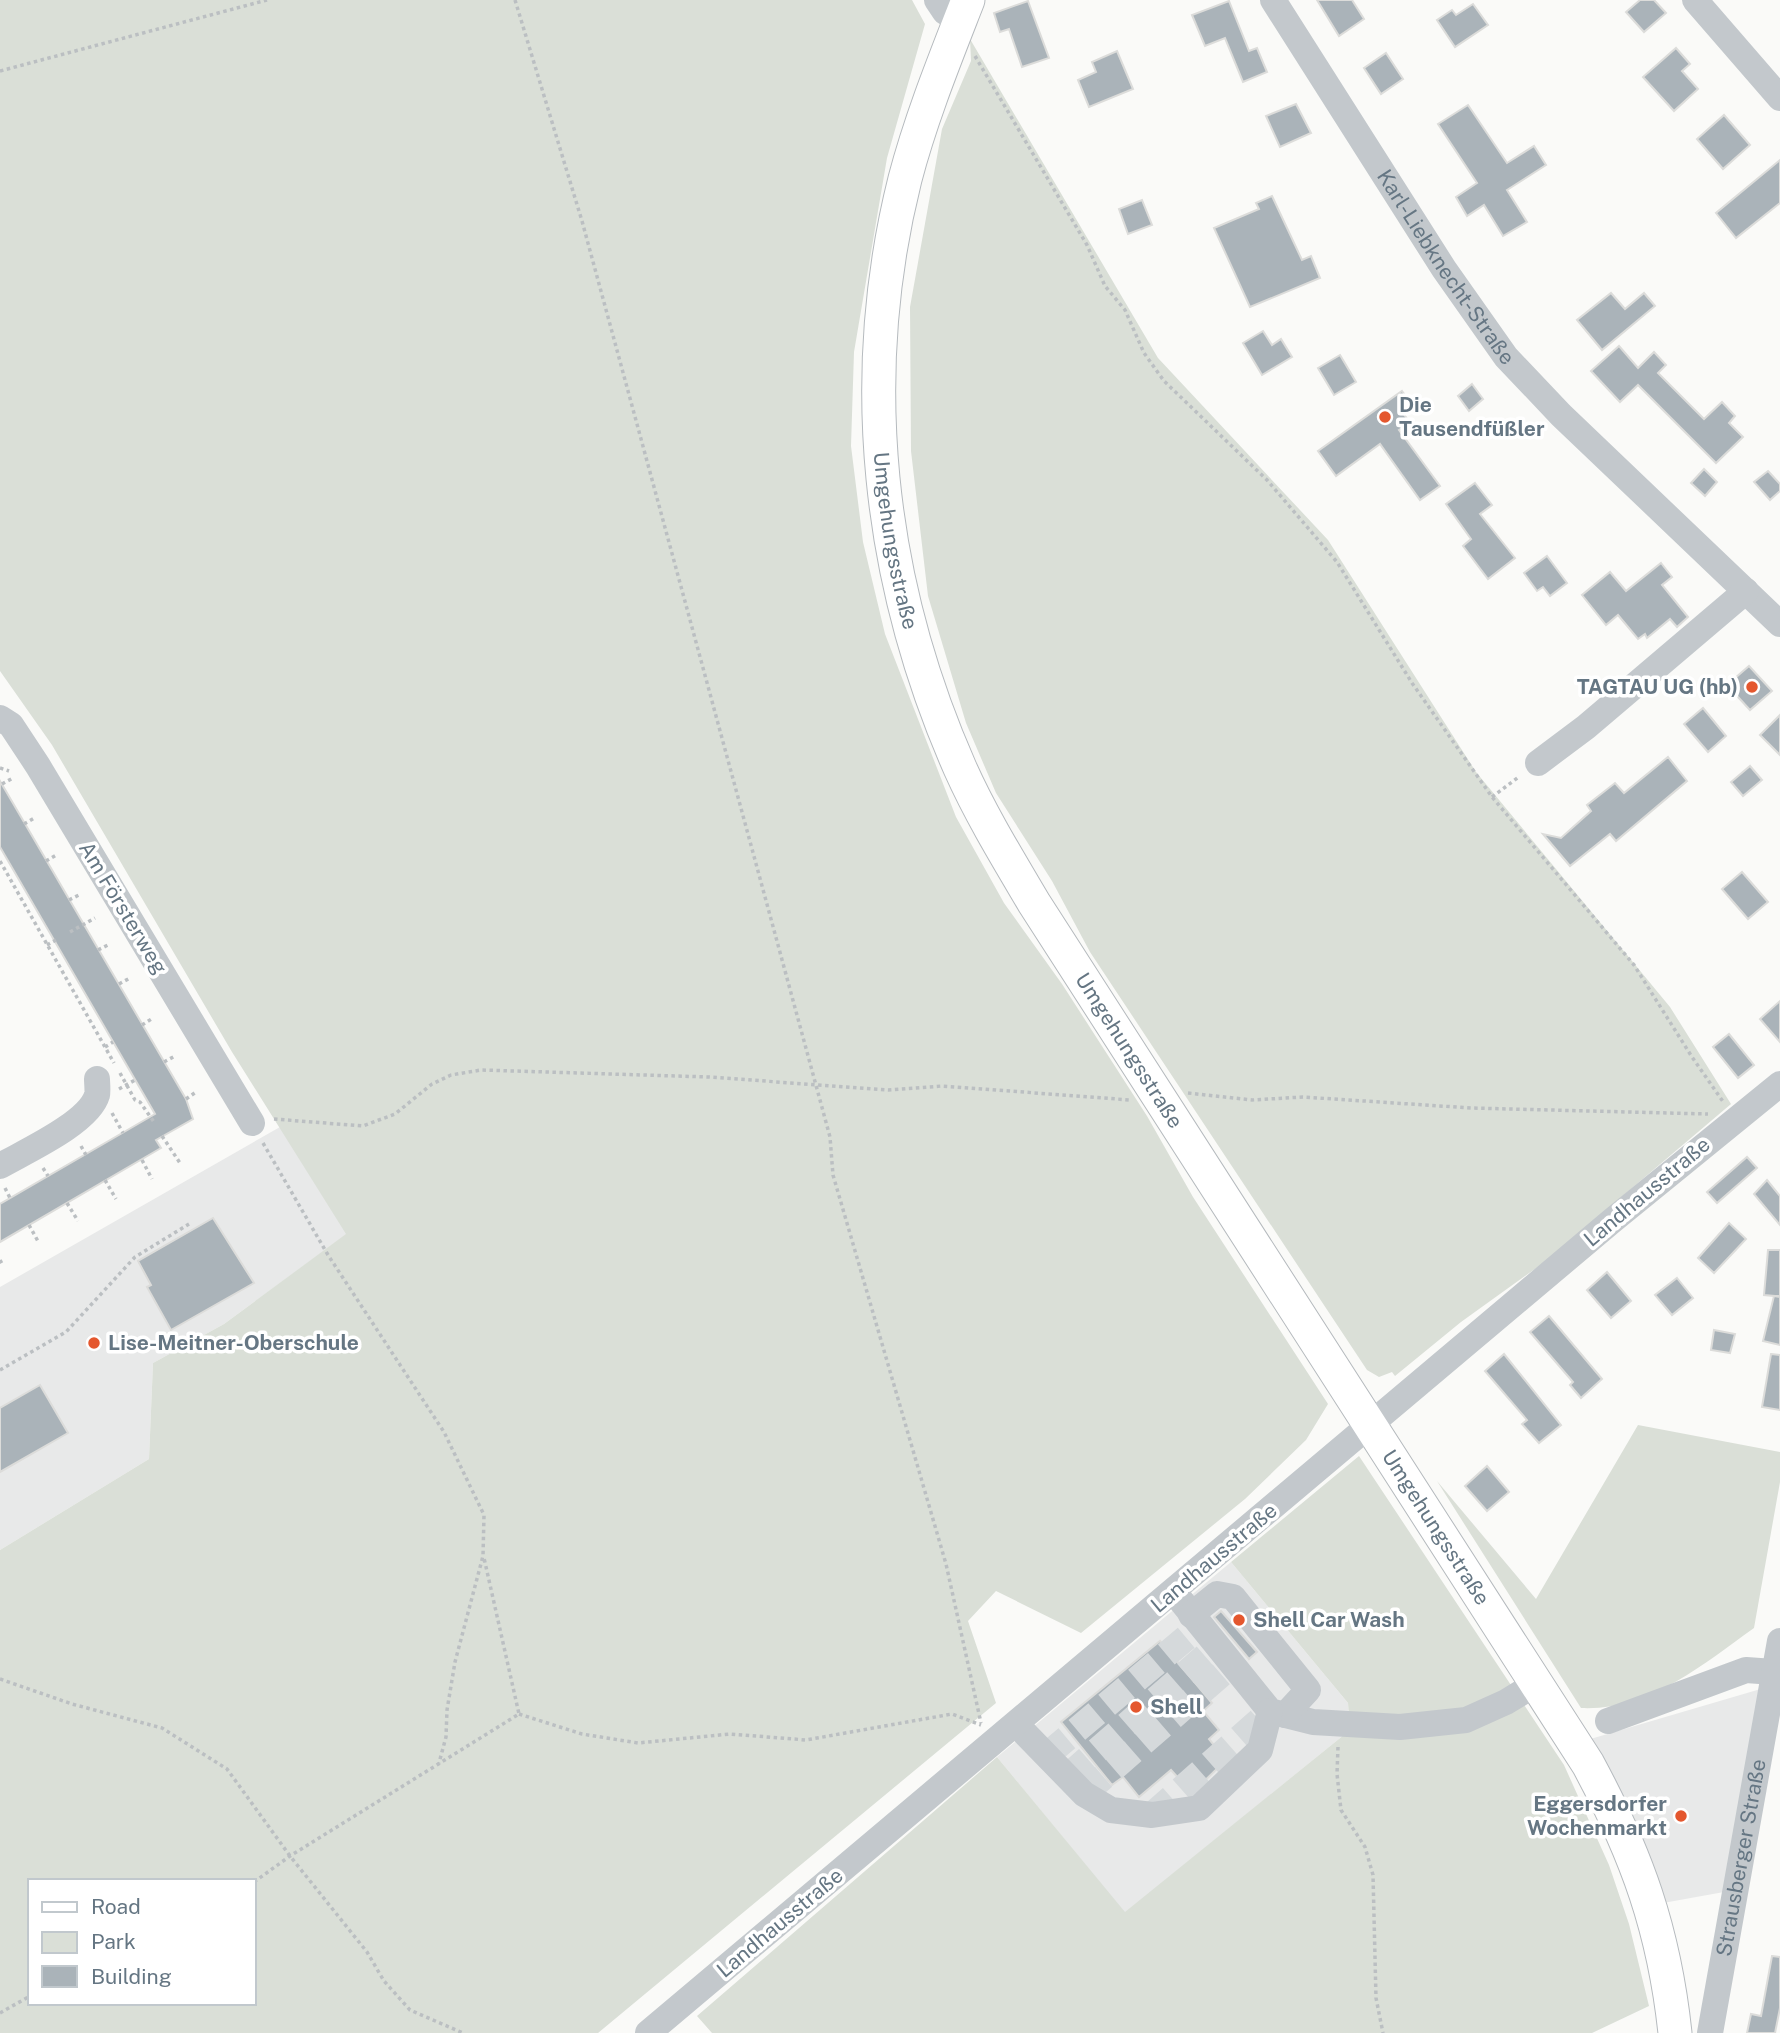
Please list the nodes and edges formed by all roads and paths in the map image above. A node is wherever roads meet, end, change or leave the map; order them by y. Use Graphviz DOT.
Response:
graph roads {
  1 [pos="267,0"];
  2 [pos="515,0"];
  3 [pos="1273,0"];
  4 [pos="1695,0"];
  5 [pos="955,14"];
  6 [pos="0,71"];
  7 [pos="1780,99"];
  8 [pos="1746,591"];
  9 [pos="1780,624"];
  10 [pos="0,718"];
  11 [pos="1538,763"];
  12 [pos="0,768"];
  13 [pos="9,771"];
  14 [pos="13,778"];
  15 [pos="2,784"];
  16 [pos="1492,797"];
  17 [pos="36,817"];
  18 [pos="24,824"];
  19 [pos="58,855"];
  20 [pos="0,861"];
  21 [pos="46,861"];
  22 [pos="19,881"];
  23 [pos="13,884"];
  24 [pos="81,894"];
  25 [pos="69,900"];
  26 [pos="41,918"];
  27 [pos="95,918"];
  28 [pos="34,922"];
  29 [pos="70,932"];
  30 [pos="55,940"];
  31 [pos="110,944"];
  32 [pos="47,945"];
  33 [pos="98,950"];
  34 [pos="70,967"];
  35 [pos="62,970"];
  36 [pos="130,978"];
  37 [pos="119,984"];
  38 [pos="91,1004"];
  39 [pos="83,1009"];
  40 [pos="153,1018"];
  41 [pos="142,1025"];
  42 [pos="113,1042"];
  43 [pos="105,1047"];
  44 [pos="175,1056"];
  45 [pos="164,1062"];
  46 [pos="97,1079"];
  47 [pos="135,1080"];
  48 [pos="1780,1084"];
  49 [pos="126,1085"];
  50 [pos="814,1085"];
  51 [pos="196,1092"];
  52 [pos="1183,1092"];
  53 [pos="186,1098"];
  54 [pos="1133,1100"];
  55 [pos="1728,1108"];
  56 [pos="245,1113"];
  57 [pos="1720,1114"];
  58 [pos="154,1122"];
  59 [pos="162,1136"];
  60 [pos="83,1149"];
  61 [pos="86,1155"];
  62 [pos="142,1160"];
  63 [pos="180,1163"];
  64 [pos="0,1166"];
  65 [pos="45,1171"];
  66 [pos="48,1176"];
  67 [pos="152,1179"];
  68 [pos="105,1180"];
  69 [pos="7,1192"];
  70 [pos="10,1198"];
  71 [pos="116,1199"];
  72 [pos="67,1203"];
  73 [pos="78,1221"];
  74 [pos="189,1224"];
  75 [pos="29,1225"];
  76 [pos="39,1243"];
  77 [pos="0,1370"];
  78 [pos="1369,1424"];
  79 [pos="483,1556"];
  80 [pos="1174,1592"];
  81 [pos="1216,1637"];
  82 [pos="1778,1654"];
  83 [pos="0,1679"];
  84 [pos="1536,1683"];
  85 [pos="1278,1713"];
  86 [pos="519,1714"];
  87 [pos="1608,1721"];
  88 [pos="1339,1724"];
  89 [pos="998,1730"];
  90 [pos="439,1763"];
  91 [pos="289,1856"];
  92 [pos="256,1881"];
  93 [pos="28,1997"];
  94 [pos="0,2013"];
  95 [pos="1674,2018"];
  96 [pos="1711,2027"];
  97 [pos="463,2033"];
  98 [pos="648,2033"];
  99 [pos="1383,2033"];
  1 -- 6 [label="path"];
  2 -- 50 [label="path"];
  3 -- 8 [label="street, Karl-Liebknecht-Straße"];
  4 -- 7 [label="street"];
  5 -- 16 [label="path"];
  5 -- 78 [label="main road, Umgehungsstraße"];
  8 -- 9 [label="street, Karl-Liebknecht-Straße"];
  8 -- 11 [label="street"];
  10 -- 56 [label="street, Am Försterweg"];
  11 -- 16 [label="path"];
  12 -- 13 [label="path"];
  14 -- 15 [label="path"];
  16 -- 55 [label="path"];
  17 -- 18 [label="path"];
  19 -- 21 [label="path"];
  20 -- 23 [label="path"];
  22 -- 23 [label="path"];
  23 -- 28 [label="path"];
  24 -- 25 [label="path"];
  26 -- 28 [label="path"];
  27 -- 29 [label="path"];
  28 -- 32 [label="path"];
  30 -- 32 [label="path"];
  31 -- 33 [label="path"];
  32 -- 35 [label="path"];
  34 -- 35 [label="path"];
  35 -- 39 [label="path"];
  36 -- 37 [label="path"];
  38 -- 39 [label="path"];
  39 -- 43 [label="path"];
  40 -- 41 [label="path"];
  42 -- 43 [label="path"];
  43 -- 49 [label="path"];
  44 -- 45 [label="path"];
  46 -- 64 [label="street"];
  47 -- 49 [label="path"];
  48 -- 78 [label="street, Landhausstraße"];
  49 -- 58 [label="path"];
  50 -- 54 [label="path"];
  50 -- 56 [label="path"];
  50 -- 89 [label="path"];
  51 -- 53 [label="path"];
  52 -- 57 [label="path"];
  56 -- 79 [label="path"];
  59 -- 63 [label="path"];
  60 -- 61 [label="path"];
  62 -- 67 [label="path"];
  65 -- 66 [label="path"];
  68 -- 71 [label="path"];
  69 -- 70 [label="path"];
  72 -- 73 [label="path"];
  74 -- 77 [label="path"];
  75 -- 76 [label="path"];
  78 -- 80 [label="street, Landhausstraße"];
  78 -- 84 [label="main road, Umgehungsstraße"];
  79 -- 86 [label="path"];
  79 -- 90 [label="path"];
  80 -- 81 [label="street"];
  80 -- 89 [label="street, Landhausstraße"];
  81 -- 85 [label="street"];
  81 -- 85 [label="street"];
  82 -- 87 [label="street"];
  82 -- 96 [label="street, Strausberger Straße"];
  83 -- 91 [label="path"];
  84 -- 88 [label="street"];
  84 -- 95 [label="main road, Umgehungsstraße"];
  85 -- 88 [label="street"];
  85 -- 89 [label="street"];
  86 -- 89 [label="path"];
  86 -- 90 [label="path"];
  88 -- 99 [label="path"];
  89 -- 98 [label="street, Landhausstraße"];
  90 -- 91 [label="path"];
  91 -- 92 [label="path"];
  91 -- 97 [label="path"];
  93 -- 94 [label="path"];
}
